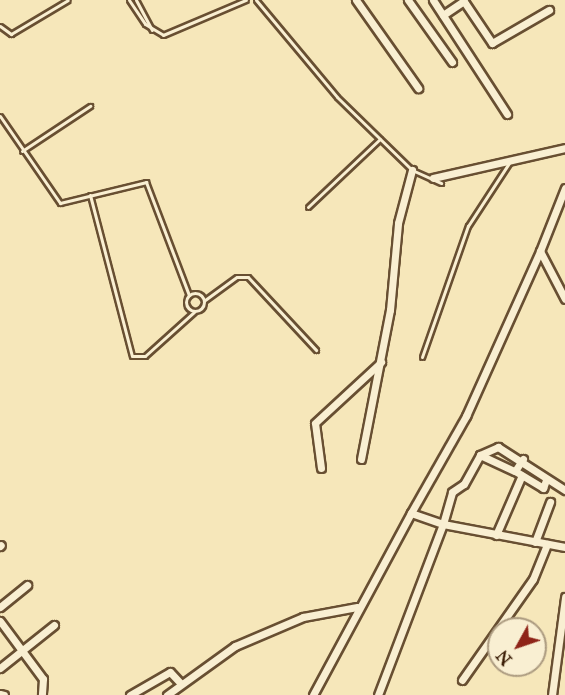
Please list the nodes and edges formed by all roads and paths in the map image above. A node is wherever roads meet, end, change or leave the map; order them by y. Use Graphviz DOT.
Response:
graph roads {
  1 [pos="68,0"];
  2 [pos="129,0"];
  3 [pos="136,0"];
  4 [pos="246,0"];
  5 [pos="256,0"];
  6 [pos="356,0"];
  7 [pos="408,0"];
  8 [pos="433,0"];
  9 [pos="463,1"];
  10 [pos="549,10"];
  11 [pos="443,15"];
  12 [pos="0,26"];
  13 [pos="152,30"];
  14 [pos="452,62"];
  15 [pos="418,88"];
  16 [pos="90,106"];
  17 [pos="507,114"];
  18 [pos="0,116"];
  19 [pos="380,139"];
  20 [pos="565,148"];
  21 [pos="22,151"];
  22 [pos="510,161"];
  23 [pos="412,170"];
  24 [pos="433,178"];
  25 [pos="441,183"];
  26 [pos="565,188"];
  27 [pos="90,195"];
  28 [pos="308,207"];
  29 [pos="540,250"];
  30 [pos="189,295"];
  31 [pos="565,299"];
  32 [pos="204,300"];
  33 [pos="194,312"];
  34 [pos="316,350"];
  35 [pos="422,357"];
  36 [pos="381,362"];
  37 [pos="480,455"];
  38 [pos="361,459"];
  39 [pos="523,459"];
  40 [pos="321,468"];
  41 [pos="518,473"];
  42 [pos="546,480"];
  43 [pos="565,490"];
  44 [pos="550,502"];
  45 [pos="411,513"];
  46 [pos="443,524"];
  47 [pos="496,535"];
  48 [pos="535,542"];
  49 [pos="546,544"];
  50 [pos="565,547"];
  51 [pos="27,585"];
  52 [pos="565,597"];
  53 [pos="564,606"];
  54 [pos="0,607"];
  55 [pos="357,607"];
  56 [pos="0,621"];
  57 [pos="54,625"];
  58 [pos="22,650"];
  59 [pos="0,668"];
  60 [pos="462,680"];
  61 [pos="181,684"];
  62 [pos="42,695"];
  63 [pos="130,695"];
  64 [pos="167,695"];
  65 [pos="313,695"];
  66 [pos="378,695"];
  67 [pos="552,695"];
  1 -- 12 [label="lane"];
  2 -- 13 [label="lane"];
  3 -- 13 [label="lane"];
  4 -- 13 [label="lane"];
  5 -- 19 [label="lane"];
  6 -- 15 [label="street"];
  7 -- 14 [label="street"];
  8 -- 11 [label="street"];
  9 -- 10 [label="street"];
  9 -- 11 [label="street"];
  11 -- 17 [label="street"];
  16 -- 21 [label="lane"];
  18 -- 21 [label="lane"];
  19 -- 23 [label="lane"];
  19 -- 28 [label="lane"];
  20 -- 22 [label="street"];
  21 -- 27 [label="lane"];
  22 -- 24 [label="street"];
  22 -- 35 [label="lane"];
  23 -- 24 [label="lane"];
  23 -- 36 [label="street"];
  24 -- 25 [label="lane"];
  26 -- 29 [label="street"];
  27 -- 30 [label="lane"];
  27 -- 33 [label="lane"];
  29 -- 31 [label="street"];
  29 -- 45 [label="street"];
  30 -- 32 [label="lane"];
  30 -- 33 [label="lane"];
  32 -- 33 [label="lane"];
  32 -- 34 [label="lane"];
  36 -- 38 [label="street"];
  36 -- 40 [label="street"];
  37 -- 39 [label="street"];
  37 -- 41 [label="street"];
  37 -- 46 [label="street"];
  39 -- 41 [label="street"];
  39 -- 42 [label="street"];
  41 -- 42 [label="street"];
  41 -- 47 [label="street"];
  42 -- 43 [label="street"];
  44 -- 48 [label="street"];
  45 -- 46 [label="street"];
  45 -- 55 [label="street"];
  46 -- 47 [label="street"];
  46 -- 66 [label="street"];
  47 -- 48 [label="street"];
  48 -- 49 [label="street"];
  49 -- 50 [label="street"];
  49 -- 60 [label="street"];
  51 -- 54 [label="street"];
  52 -- 53 [label="street"];
  53 -- 67 [label="street"];
  55 -- 61 [label="street"];
  55 -- 65 [label="street"];
  56 -- 58 [label="street"];
  57 -- 58 [label="street"];
  58 -- 59 [label="street"];
  58 -- 62 [label="street"];
  61 -- 63 [label="street"];
  61 -- 64 [label="street"];
}
